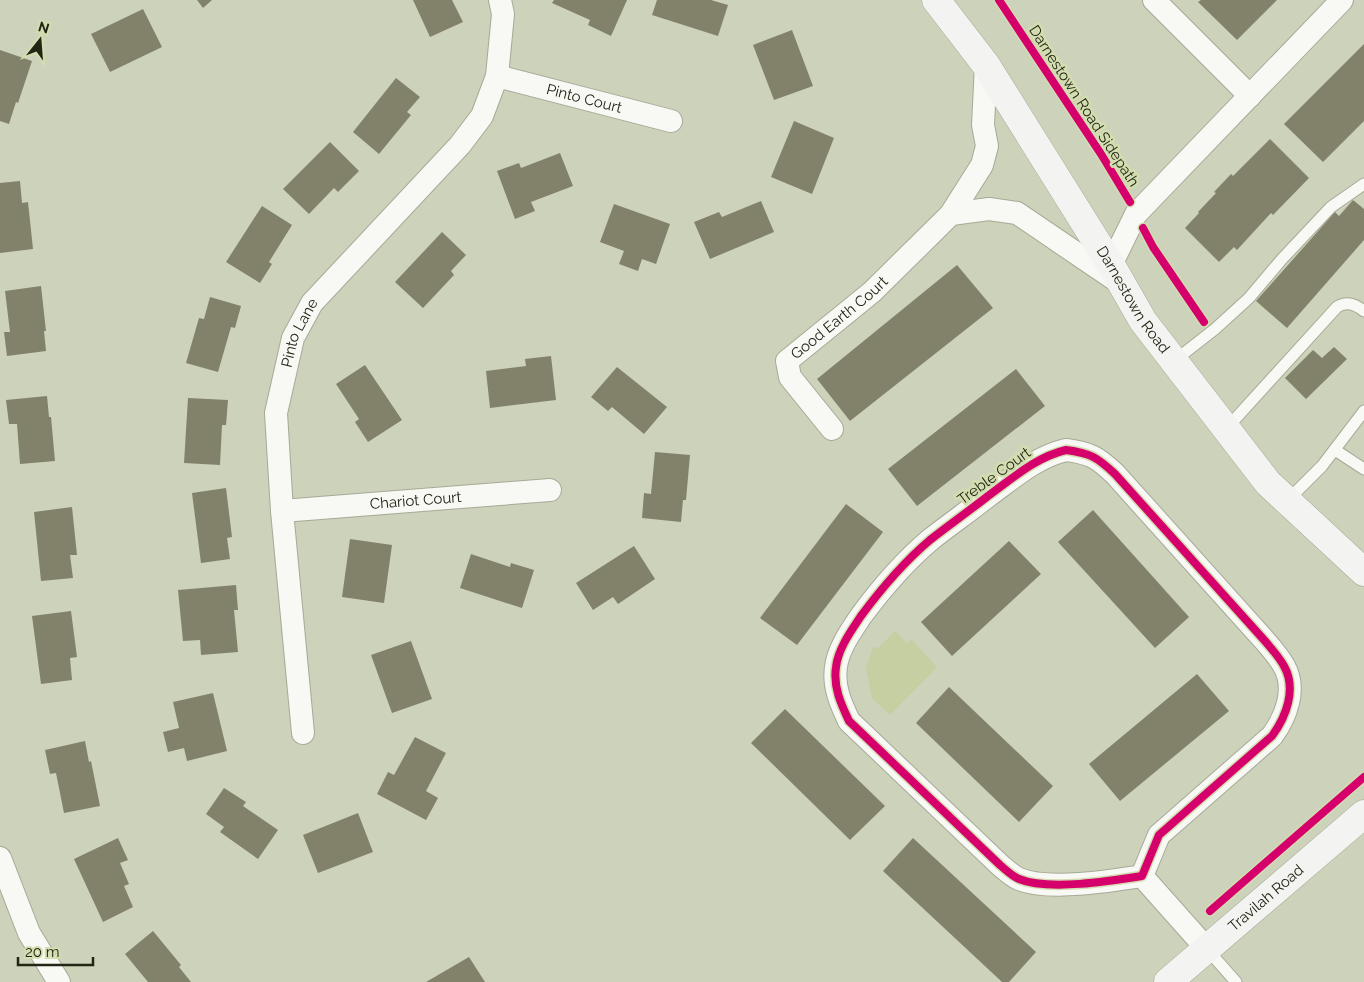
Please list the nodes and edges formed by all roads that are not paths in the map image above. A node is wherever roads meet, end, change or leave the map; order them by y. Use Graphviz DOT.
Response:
graph roads {
  1 [pos="500,0"];
  2 [pos="936,0"];
  3 [pos="1154,0"];
  4 [pos="1342,0"];
  5 [pos="986,65"];
  6 [pos="497,76"];
  7 [pos="1250,96"];
  8 [pos="671,121"];
  9 [pos="1364,184"];
  10 [pos="951,214"];
  11 [pos="1116,275"];
  12 [pos="1364,311"];
  13 [pos="1174,361"];
  14 [pos="1364,411"];
  15 [pos="832,429"];
  16 [pos="1226,429"];
  17 [pos="1335,450"];
  18 [pos="1364,469"];
  19 [pos="550,490"];
  20 [pos="1287,500"];
  21 [pos="282,511"];
  22 [pos="1364,572"];
  23 [pos="303,732"];
  24 [pos="1364,814"];
  25 [pos="0,858"];
  26 [pos="1142,876"];
  27 [pos="1206,948"];
  28 [pos="59,982"];
  29 [pos="1168,982"];
  30 [pos="1236,982"];
  1 -- 6 [label="street, Pinto Lane"];
  2 -- 5 [label="main road, Darnestown Road"];
  3 -- 7 [label="street"];
  4 -- 7 [label="street"];
  5 -- 10 [label="street, Good Earth Court"];
  5 -- 11 [label="main road, Darnestown Road"];
  6 -- 8 [label="street, Pinto Court"];
  6 -- 21 [label="street, Pinto Lane"];
  7 -- 11 [label="street"];
  9 -- 13 [label="lane"];
  10 -- 11 [label="street"];
  10 -- 15 [label="street, Good Earth Court"];
  11 -- 13 [label="main road, Darnestown Road"];
  12 -- 16 [label="lane"];
  13 -- 16 [label="main road, Darnestown Road"];
  14 -- 17 [label="lane"];
  16 -- 20 [label="main road, Darnestown Road"];
  17 -- 18 [label="lane"];
  17 -- 20 [label="lane"];
  19 -- 21 [label="street, Chariot Court"];
  20 -- 22 [label="main road, Darnestown Road"];
  21 -- 23 [label="street, Pinto Lane"];
  24 -- 27 [label="main road, Travilah Road"];
  25 -- 28 [label="street"];
  26 -- 26 [label="street, Treble Court"];
  26 -- 27 [label="street"];
  27 -- 29 [label="main road, Travilah Road"];
  27 -- 30 [label="lane"];
}
